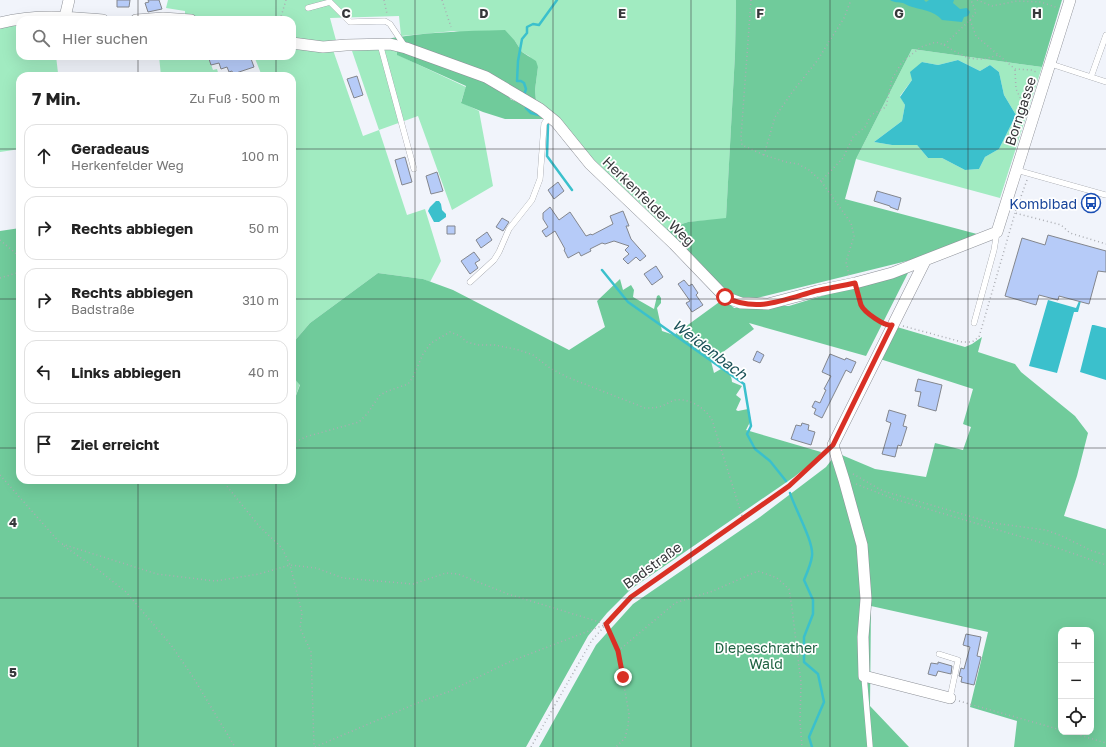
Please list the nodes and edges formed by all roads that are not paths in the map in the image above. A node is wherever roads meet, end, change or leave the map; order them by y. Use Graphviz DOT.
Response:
graph roads {
  1 [pos="69,0"];
  2 [pos="1070,0"];
  3 [pos="308,8"];
  4 [pos="65,16"];
  5 [pos="16,18"];
  6 [pos="0,23"];
  7 [pos="1106,35"];
  8 [pos="296,44"];
  9 [pos="380,44"];
  10 [pos="406,48"];
  11 [pos="1051,64"];
  12 [pos="1091,77"];
  13 [pos="1106,82"];
  14 [pos="550,116"];
  15 [pos="414,169"];
  16 [pos="1016,170"];
  17 [pos="1106,196"];
  18 [pos="997,232"];
  19 [pos="925,261"];
  20 [pos="470,282"];
  21 [pos="974,323"];
  22 [pos="939,654"];
  23 [pos="864,676"];
  24 [pos="950,698"];
  25 [pos="870,747"];
  1 -- 4 [label="street"];
  2 -- 11 [label="street, Borngasse"];
  3 -- 10 [label="lane"];
  5 -- 6 [label="street"];
  7 -- 12 [label="lane"];
  8 -- 9 [label="street, Herkenfelder Weg"];
  9 -- 10 [label="street, Herkenfelder Weg"];
  9 -- 15 [label="lane"];
  10 -- 14 [label="street, Herkenfelder Weg"];
  11 -- 12 [label="lane"];
  11 -- 16 [label="street, Borngasse"];
  12 -- 13 [label="lane"];
  14 -- 19 [label="street, Herkenfelder Weg"];
  14 -- 20 [label="lane"];
  16 -- 17 [label="lane"];
  16 -- 18 [label="street, Borngasse"];
  18 -- 19 [label="street, Herkenfelder Weg"];
  18 -- 21 [label="lane"];
  19 -- 23 [label="street"];
  22 -- 24 [label="lane"];
  23 -- 24 [label="street"];
  23 -- 25 [label="lane"];
}
